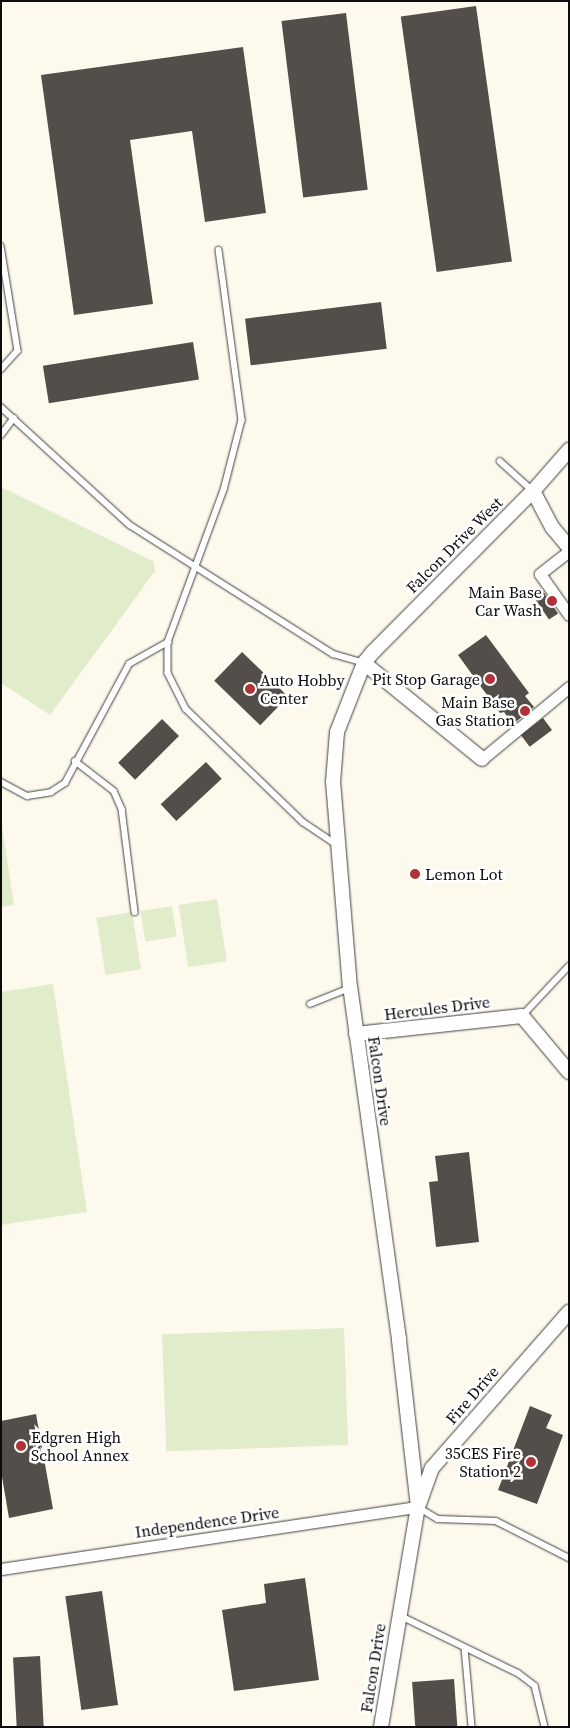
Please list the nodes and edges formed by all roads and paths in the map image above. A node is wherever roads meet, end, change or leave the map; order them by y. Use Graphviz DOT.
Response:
graph roads {
  1 [pos="1,246"];
  2 [pos="219,250"];
  3 [pos="1,370"];
  4 [pos="1,407"];
  5 [pos="14,418"];
  6 [pos="1,435"];
  7 [pos="569,450"];
  8 [pos="500,460"];
  9 [pos="532,491"];
  10 [pos="569,547"];
  11 [pos="569,551"];
  12 [pos="196,564"];
  13 [pos="569,615"];
  14 [pos="168,642"];
  15 [pos="364,663"];
  16 [pos="569,687"];
  17 [pos="482,759"];
  18 [pos="75,761"];
  19 [pos="1,782"];
  20 [pos="336,844"];
  21 [pos="135,912"];
  22 [pos="569,966"];
  23 [pos="350,988"];
  24 [pos="310,1004"];
  25 [pos="522,1016"];
  26 [pos="356,1034"];
  27 [pos="569,1072"];
  28 [pos="569,1312"];
  29 [pos="418,1508"];
  30 [pos="569,1558"];
  31 [pos="1,1569"];
  32 [pos="399,1615"];
  33 [pos="465,1648"];
  34 [pos="381,1727"];
  35 [pos="472,1727"];
  36 [pos="545,1727"];
  1 -- 3 [label="lane"];
  2 -- 12 [label="lane"];
  4 -- 5 [label="lane"];
  5 -- 6 [label="lane"];
  5 -- 12 [label="lane"];
  7 -- 9 [label="street, Falcon Drive West"];
  8 -- 9 [label="lane"];
  9 -- 10 [label="street"];
  9 -- 15 [label="street, Falcon Drive West"];
  11 -- 13 [label="street"];
  12 -- 14 [label="lane"];
  12 -- 15 [label="lane"];
  14 -- 18 [label="lane"];
  14 -- 20 [label="lane"];
  15 -- 17 [label="street"];
  15 -- 20 [label="street, Falcon Drive"];
  16 -- 17 [label="street"];
  18 -- 19 [label="lane"];
  18 -- 21 [label="lane"];
  20 -- 23 [label="street, Falcon Drive"];
  22 -- 25 [label="lane"];
  23 -- 24 [label="lane"];
  23 -- 26 [label="street, Falcon Drive"];
  25 -- 26 [label="street, Hercules Drive"];
  25 -- 27 [label="street"];
  26 -- 29 [label="street, Falcon Drive"];
  28 -- 29 [label="street, Fire Drive"];
  29 -- 30 [label="lane"];
  29 -- 31 [label="street, Independence Drive"];
  29 -- 32 [label="street, Falcon Drive"];
  32 -- 33 [label="lane"];
  32 -- 34 [label="street, Falcon Drive"];
  33 -- 35 [label="lane"];
  33 -- 36 [label="lane"];
}
